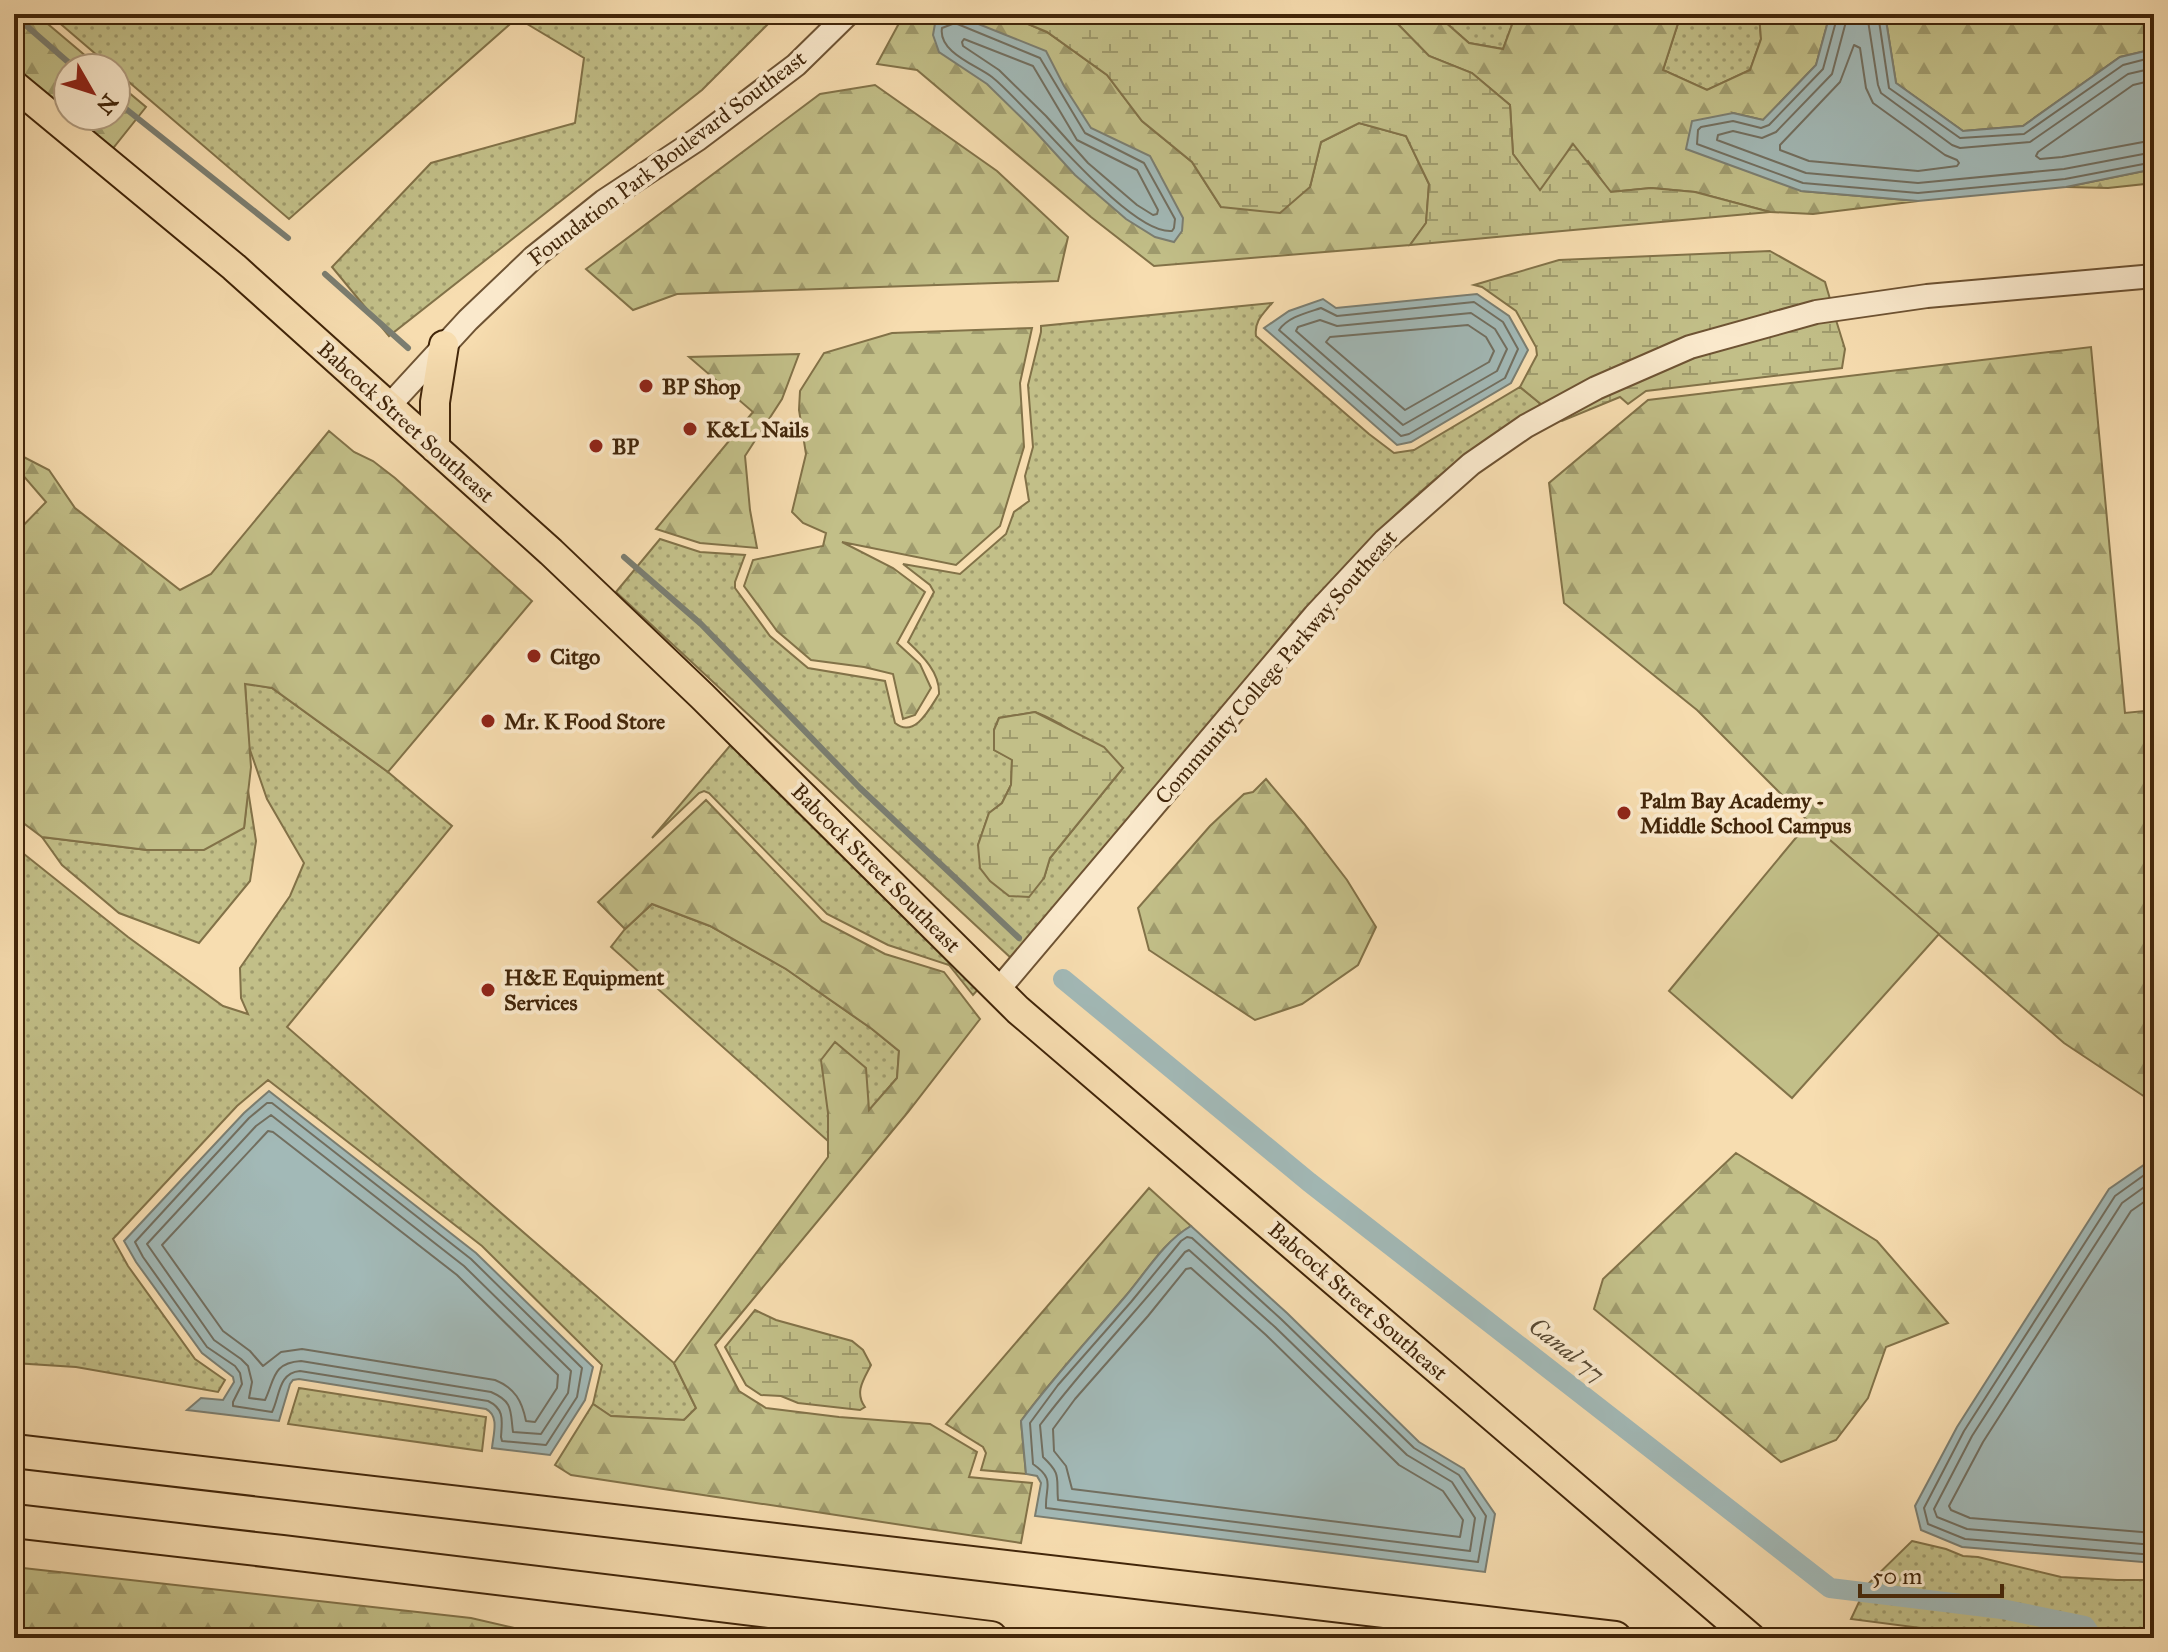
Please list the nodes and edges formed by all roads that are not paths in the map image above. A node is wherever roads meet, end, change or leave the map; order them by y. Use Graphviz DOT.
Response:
graph roads {
  1 [pos="848,14"];
  2 [pos="14,85"];
  3 [pos="2154,276"];
  4 [pos="444,345"];
  5 [pos="388,407"];
  6 [pos="435,448"];
  7 [pos="999,989"];
  8 [pos="14,1451"];
  9 [pos="14,1521"];
  10 [pos="991,1638"];
  11 [pos="1615,1638"];
  12 [pos="1751,1638"];
  1 -- 4 [label="street, Foundation Park Boulevard Southeast"];
  2 -- 5 [label="main road, Babcock Street Southeast"];
  3 -- 7 [label="street, Community College Parkway Southeast"];
  4 -- 5 [label="street, Foundation Park Boulevard Southeast"];
  4 -- 6 [label="main road"];
  5 -- 6 [label="main road, Babcock Street Southeast"];
  6 -- 7 [label="main road, Babcock Street Southeast"];
  7 -- 12 [label="main road, Babcock Street Southeast"];
  8 -- 11 [label="highway"];
  9 -- 10 [label="highway"];
}
